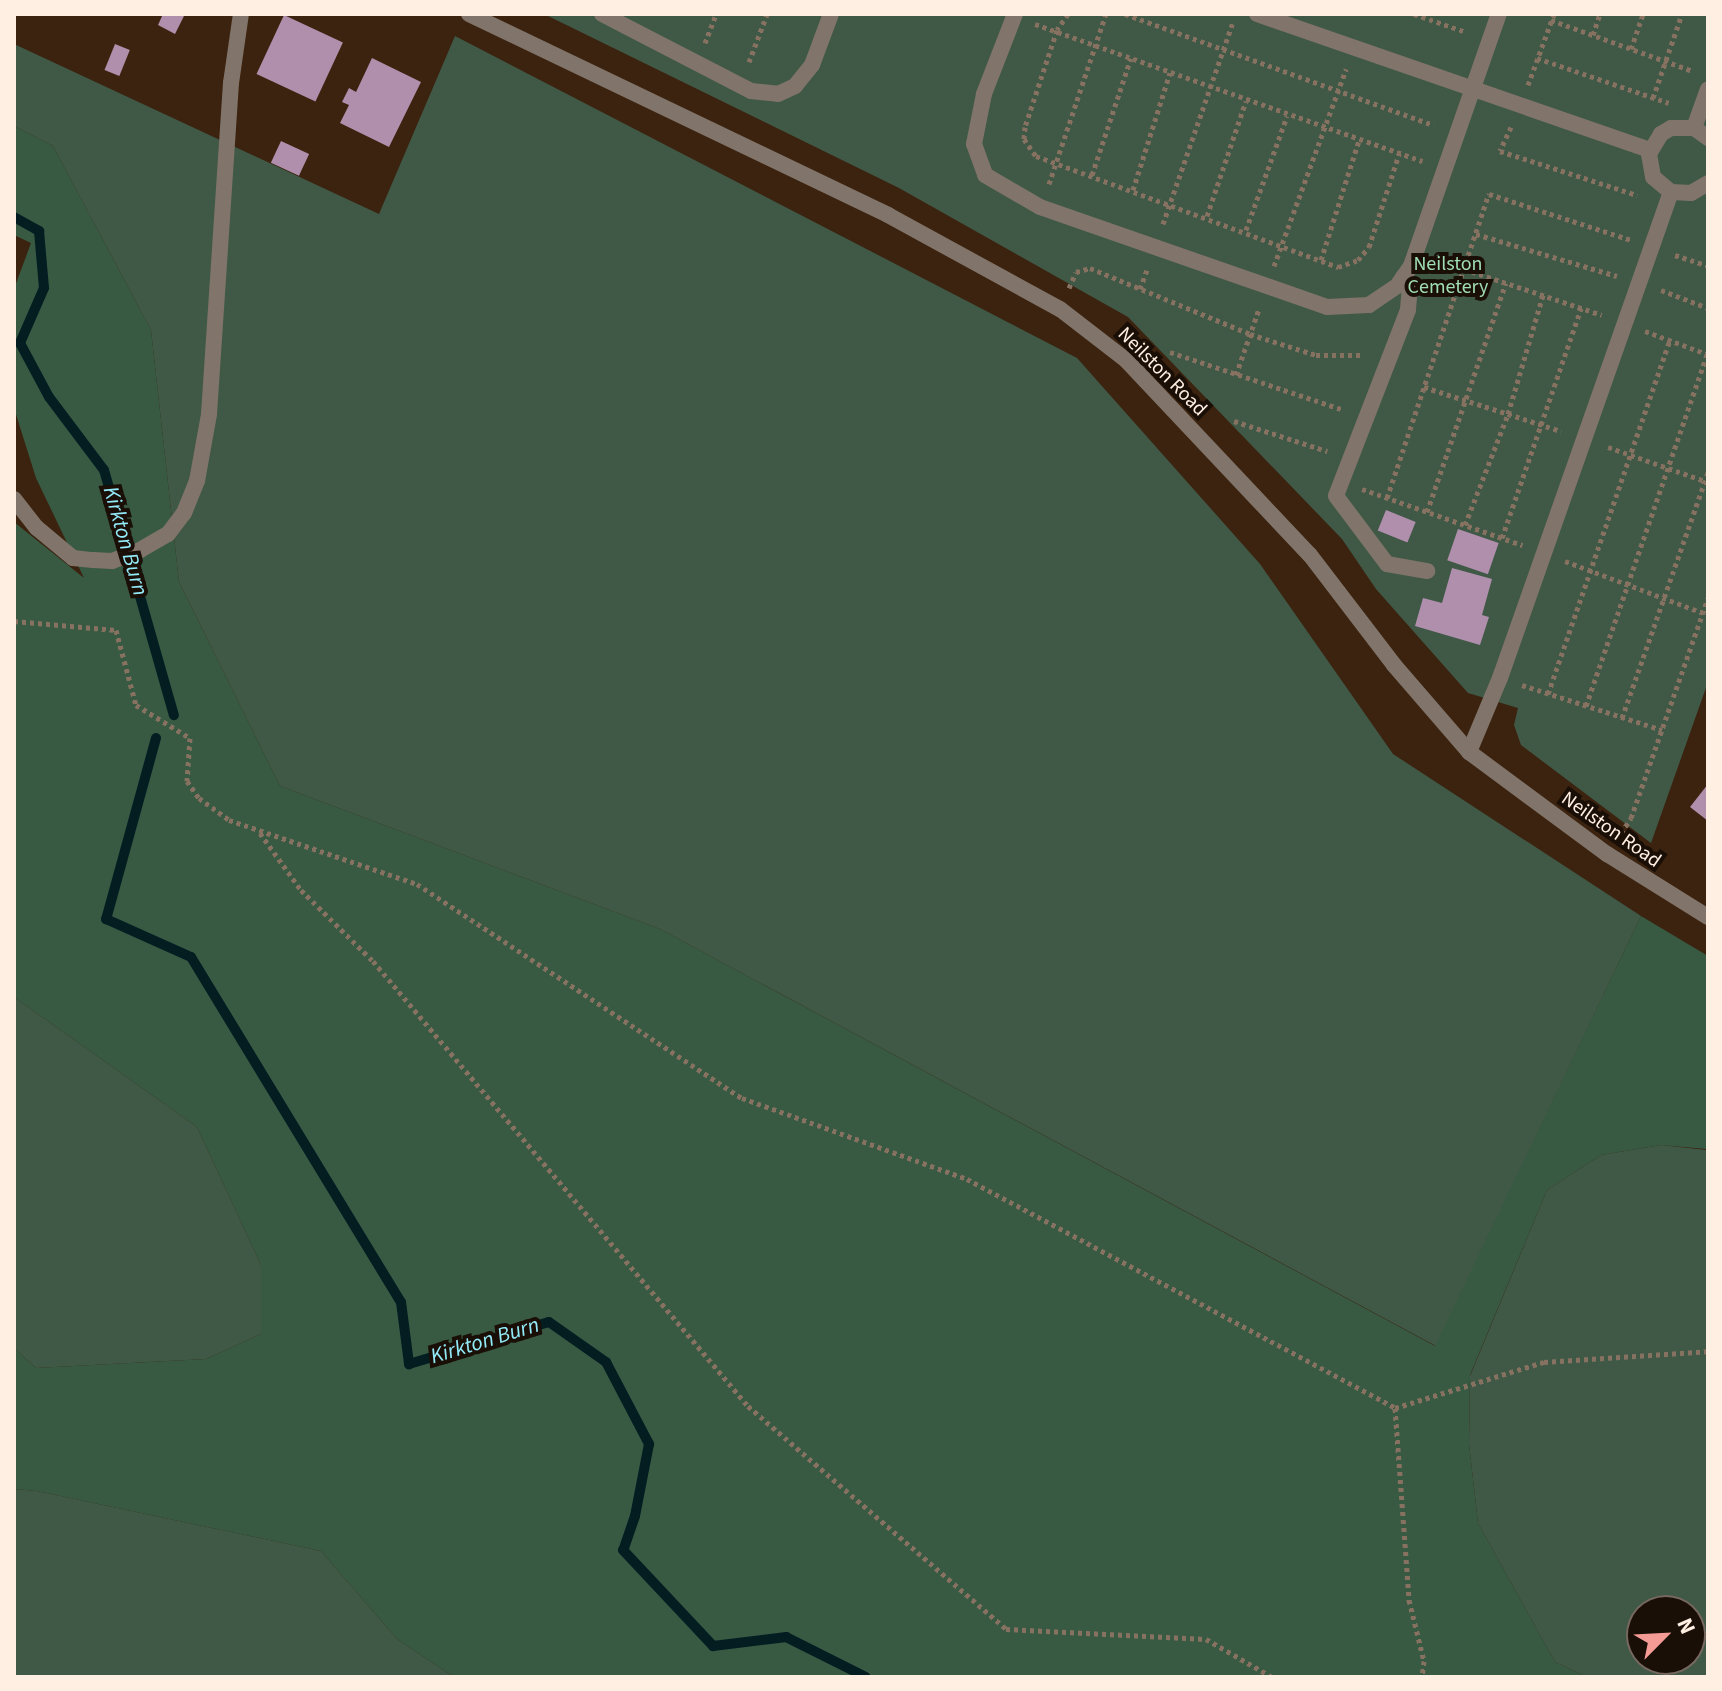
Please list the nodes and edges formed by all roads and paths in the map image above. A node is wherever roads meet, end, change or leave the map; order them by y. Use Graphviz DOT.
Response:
graph roads {
  1 [pos="241,14"];
  2 [pos="469,14"];
  3 [pos="602,14"];
  4 [pos="767,14"];
  5 [pos="831,14"];
  6 [pos="1068,14"];
  7 [pos="1106,14"];
  8 [pos="1125,14"];
  9 [pos="1236,14"];
  10 [pos="1257,14"];
  11 [pos="1414,14"];
  12 [pos="1499,14"];
  13 [pos="1600,14"];
  14 [pos="1643,14"];
  15 [pos="1682,14"];
  16 [pos="1015,16"];
  17 [pos="1552,17"];
  18 [pos="1057,30"];
  19 [pos="1593,35"];
  20 [pos="1490,40"];
  21 [pos="1096,45"];
  22 [pos="1350,46"];
  23 [pos="1631,49"];
  24 [pos="1223,51"];
  25 [pos="1131,58"];
  26 [pos="1537,58"];
  27 [pos="1666,62"];
  28 [pos="1170,73"];
  29 [pos="1708,76"];
  30 [pos="741,85"];
  31 [pos="1210,88"];
  32 [pos="1474,88"];
  33 [pos="1708,89"];
  34 [pos="1338,90"];
  35 [pos="1653,98"];
  36 [pos="1246,101"];
  37 [pos="1522,105"];
  38 [pos="1287,116"];
  39 [pos="1701,126"];
  40 [pos="1323,128"];
  41 [pos="1458,134"];
  42 [pos="1359,140"];
  43 [pos="1650,150"];
  44 [pos="1399,154"];
  45 [pos="1056,163"];
  46 [pos="1446,169"];
  47 [pos="1092,175"];
  48 [pos="1708,183"];
  49 [pos="1133,190"];
  50 [pos="1668,198"];
  51 [pos="1170,202"];
  52 [pos="1040,207"];
  53 [pos="1207,216"];
  54 [pos="1246,230"];
  55 [pos="1476,234"];
  56 [pos="1282,244"];
  57 [pos="1650,246"];
  58 [pos="1155,247"];
  59 [pos="1321,260"];
  60 [pos="1708,266"];
  61 [pos="1464,269"];
  62 [pos="1403,277"];
  63 [pos="1638,282"];
  64 [pos="1506,283"];
  65 [pos="1267,286"];
  66 [pos="1140,289"];
  67 [pos="1543,295"];
  68 [pos="1581,308"];
  69 [pos="1708,308"];
  70 [pos="1060,309"];
  71 [pos="1624,323"];
  72 [pos="1250,334"];
  73 [pos="1670,340"];
  74 [pos="1395,348"];
  75 [pos="1170,352"];
  76 [pos="1708,354"];
  77 [pos="1236,375"];
  78 [pos="1368,417"];
  79 [pos="1234,421"];
  80 [pos="1351,459"];
  81 [pos="1708,472"];
  82 [pos="1387,498"];
  83 [pos="14,499"];
  84 [pos="1427,512"];
  85 [pos="1465,525"];
  86 [pos="1502,538"];
  87 [pos="1427,571"];
  88 [pos="1708,598"];
  89 [pos="14,621"];
  90 [pos="1500,678"];
  91 [pos="1548,694"];
  92 [pos="1586,706"];
  93 [pos="1622,718"];
  94 [pos="1662,730"];
  95 [pos="1469,752"];
  96 [pos="258,830"];
  97 [pos="1607,854"];
  98 [pos="1708,917"];
  99 [pos="1708,1351"];
  100 [pos="1395,1408"];
  101 [pos="1272,1677"];
  102 [pos="1422,1677"];
  1 -- 83 [label="street"];
  2 -- 70 [label="street, Neilston Road"];
  3 -- 30 [label="street"];
  4 -- 30 [label="path"];
  5 -- 30 [label="street"];
  6 -- 18 [label="path"];
  7 -- 21 [label="path"];
  8 -- 24 [label="path"];
  9 -- 24 [label="path"];
  10 -- 22 [label="street"];
  11 -- 20 [label="path"];
  12 -- 20 [label="street"];
  13 -- 19 [label="path"];
  14 -- 23 [label="path"];
  15 -- 27 [label="path"];
  16 -- 18 [label="path"];
  16 -- 52 [label="street"];
  17 -- 19 [label="path"];
  17 -- 26 [label="path"];
  18 -- 21 [label="path"];
  18 -- 45 [label="path"];
  19 -- 23 [label="path"];
  20 -- 32 [label="street"];
  21 -- 25 [label="path"];
  21 -- 45 [label="path"];
  22 -- 32 [label="street"];
  22 -- 34 [label="path"];
  23 -- 27 [label="path"];
  24 -- 31 [label="path"];
  24 -- 34 [label="path"];
  25 -- 28 [label="path"];
  25 -- 47 [label="path"];
  26 -- 35 [label="path"];
  26 -- 37 [label="path"];
  27 -- 29 [label="path"];
  27 -- 35 [label="path"];
  28 -- 31 [label="path"];
  28 -- 49 [label="path"];
  31 -- 36 [label="path"];
  31 -- 51 [label="path"];
  32 -- 37 [label="street"];
  32 -- 41 [label="street"];
  33 -- 39 [label="street"];
  34 -- 40 [label="path"];
  34 -- 41 [label="path"];
  35 -- 39 [label="path"];
  36 -- 38 [label="path"];
  36 -- 53 [label="path"];
  37 -- 43 [label="street"];
  37 -- 50 [label="path"];
  38 -- 40 [label="path"];
  38 -- 54 [label="path"];
  39 -- 43 [label="street"];
  40 -- 42 [label="path"];
  40 -- 56 [label="path"];
  41 -- 46 [label="street"];
  42 -- 44 [label="path"];
  42 -- 59 [label="path"];
  43 -- 50 [label="street"];
  44 -- 46 [label="path"];
  44 -- 59 [label="path"];
  45 -- 47 [label="path"];
  45 -- 52 [label="path"];
  46 -- 62 [label="street"];
  47 -- 49 [label="path"];
  48 -- 50 [label="street"];
  49 -- 51 [label="path"];
  50 -- 57 [label="street"];
  51 -- 53 [label="path"];
  51 -- 58 [label="path"];
  52 -- 58 [label="street"];
  53 -- 54 [label="path"];
  54 -- 56 [label="path"];
  55 -- 57 [label="path"];
  55 -- 61 [label="path"];
  55 -- 63 [label="path"];
  56 -- 59 [label="path"];
  56 -- 65 [label="path"];
  57 -- 60 [label="path"];
  57 -- 63 [label="street"];
  58 -- 65 [label="street"];
  58 -- 66 [label="path"];
  61 -- 64 [label="path"];
  61 -- 82 [label="path"];
  62 -- 65 [label="street"];
  62 -- 74 [label="street"];
  63 -- 69 [label="path"];
  63 -- 71 [label="street"];
  64 -- 67 [label="path"];
  64 -- 84 [label="path"];
  65 -- 72 [label="path"];
  66 -- 70 [label="path"];
  66 -- 72 [label="path"];
  67 -- 68 [label="path"];
  67 -- 85 [label="path"];
  68 -- 71 [label="path"];
  68 -- 86 [label="path"];
  70 -- 95 [label="street, Neilston Road"];
  71 -- 73 [label="path"];
  71 -- 90 [label="street"];
  72 -- 74 [label="path"];
  72 -- 77 [label="path"];
  73 -- 76 [label="path"];
  73 -- 91 [label="path"];
  74 -- 78 [label="street"];
  75 -- 77 [label="path"];
  76 -- 92 [label="path"];
  77 -- 78 [label="path"];
  78 -- 80 [label="street"];
  79 -- 80 [label="path"];
  80 -- 87 [label="street"];
  81 -- 93 [label="path"];
  88 -- 94 [label="path"];
  89 -- 96 [label="path"];
  90 -- 91 [label="path"];
  90 -- 95 [label="street"];
  91 -- 92 [label="path"];
  92 -- 93 [label="path"];
  93 -- 94 [label="path"];
  94 -- 97 [label="path"];
  95 -- 97 [label="street, Neilston Road"];
  96 -- 100 [label="path"];
  96 -- 101 [label="path"];
  97 -- 98 [label="street, Neilston Road"];
  99 -- 100 [label="path"];
  100 -- 102 [label="path"];
}
